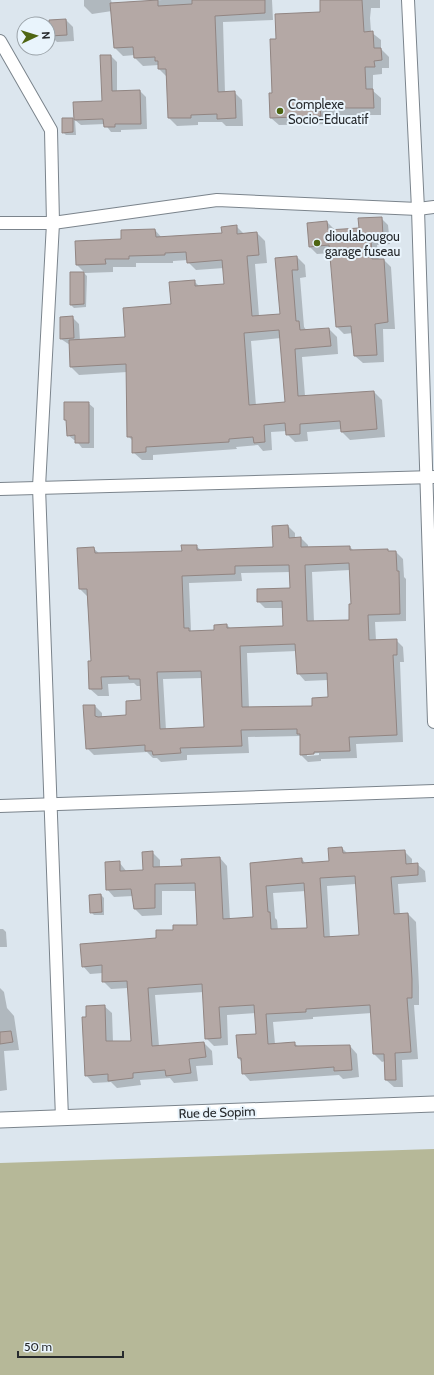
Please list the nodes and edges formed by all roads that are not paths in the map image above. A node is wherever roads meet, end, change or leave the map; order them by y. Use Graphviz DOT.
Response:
graph roads {
  1 [pos="408,0"];
  2 [pos="0,41"];
  3 [pos="434,207"];
  4 [pos="418,209"];
  5 [pos="0,223"];
  6 [pos="53,223"];
  7 [pos="429,477"];
  8 [pos="39,487"];
  9 [pos="0,489"];
  10 [pos="434,722"];
  11 [pos="434,791"];
  12 [pos="51,804"];
  13 [pos="0,806"];
  14 [pos="434,1104"];
  15 [pos="62,1118"];
  16 [pos="0,1120"];
  1 -- 4 [label="street"];
  2 -- 6 [label="street"];
  3 -- 4 [label="street"];
  4 -- 6 [label="street"];
  4 -- 7 [label="street"];
  5 -- 6 [label="street"];
  6 -- 8 [label="street"];
  7 -- 8 [label="street"];
  7 -- 10 [label="street"];
  8 -- 9 [label="street"];
  8 -- 12 [label="street"];
  11 -- 12 [label="street"];
  12 -- 13 [label="street"];
  12 -- 15 [label="street"];
  14 -- 15 [label="street, Rue de Sopim"];
  15 -- 16 [label="street, Rue de Sopim"];
}
